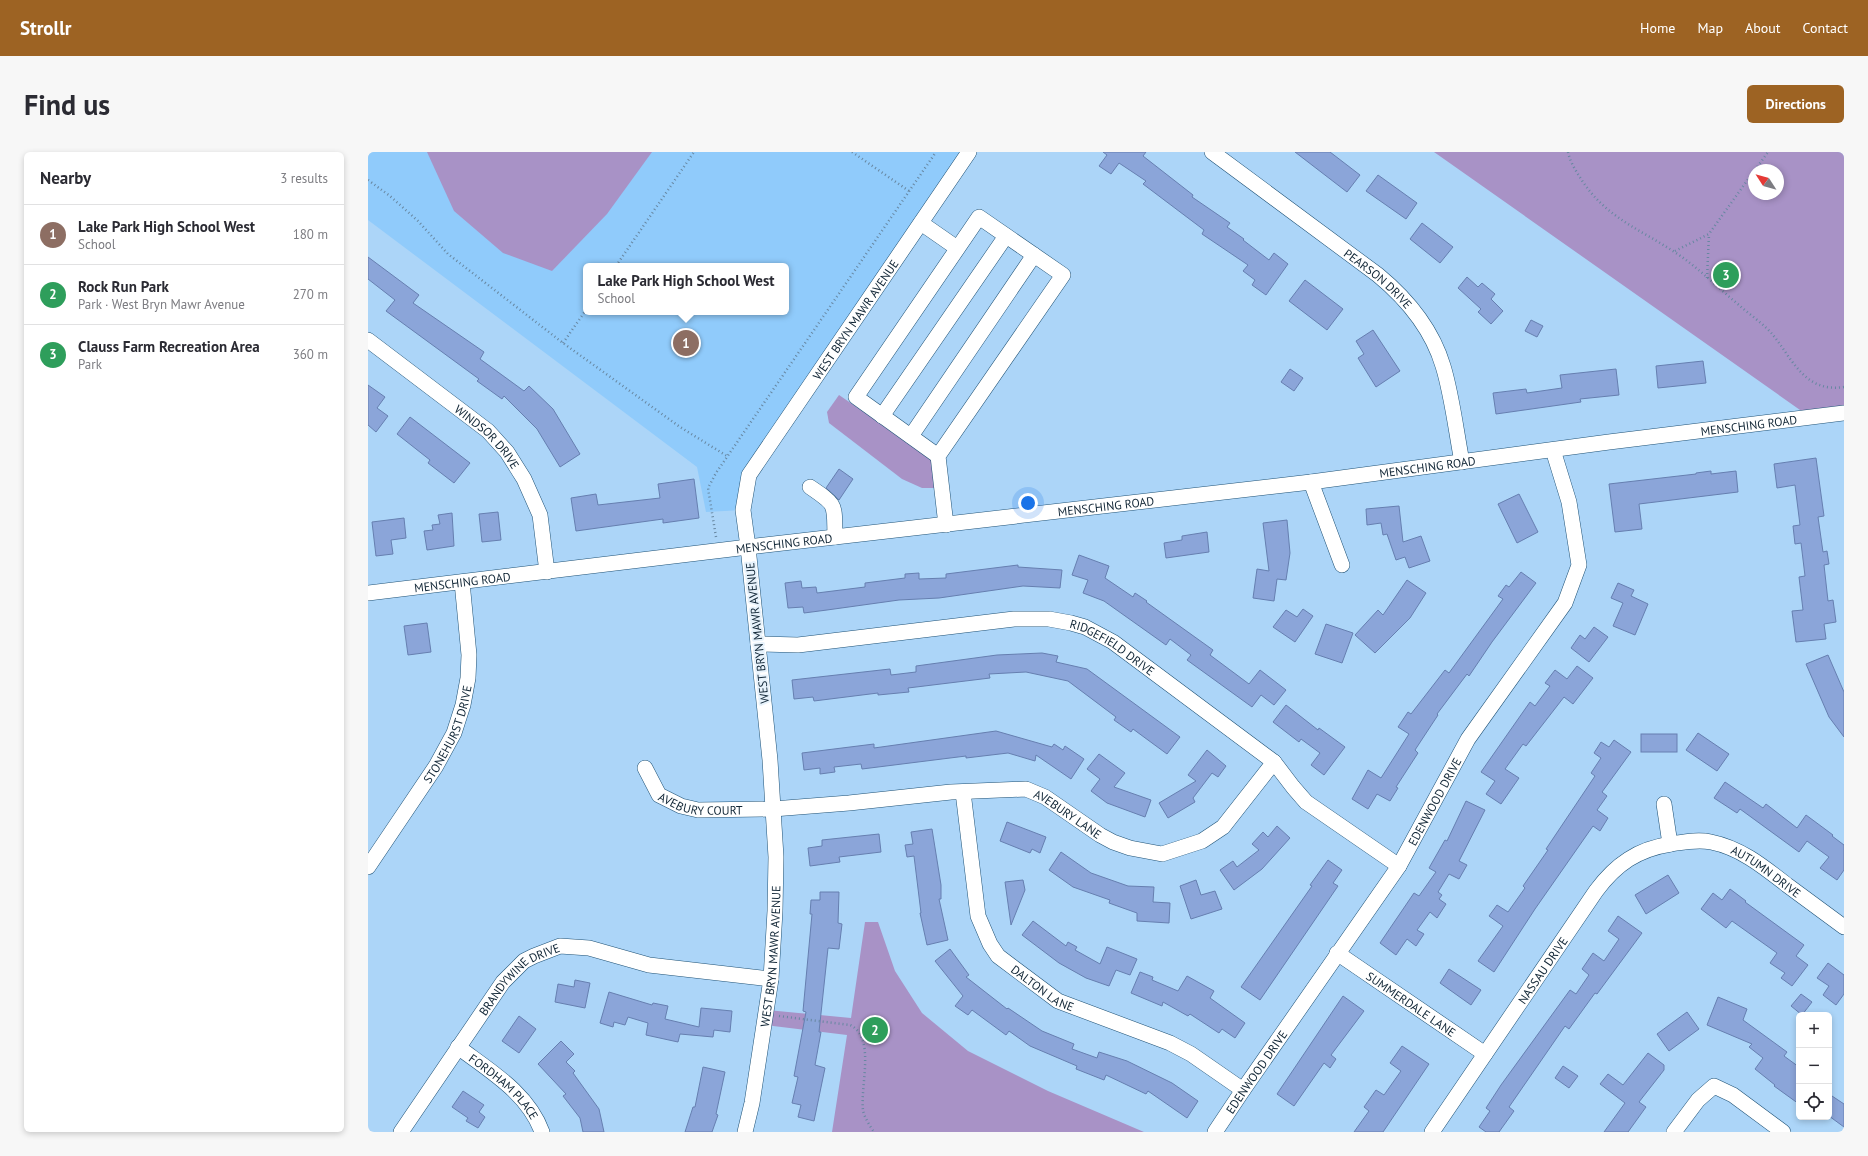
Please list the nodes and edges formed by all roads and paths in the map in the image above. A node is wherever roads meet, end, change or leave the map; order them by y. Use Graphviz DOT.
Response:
graph roads {
  1 [pos="694,152"];
  2 [pos="852,152"];
  3 [pos="936,152"];
  4 [pos="969,152"];
  5 [pos="1212,152"];
  6 [pos="1568,152"];
  7 [pos="1768,152"];
  8 [pos="1760,164"];
  9 [pos="368,180"];
  10 [pos="1748,181"];
  11 [pos="909,192"];
  12 [pos="921,223"];
  13 [pos="1709,234"];
  14 [pos="1006,236"];
  15 [pos="957,248"];
  16 [pos="1674,252"];
  17 [pos="1034,255"];
  18 [pos="618,263"];
  19 [pos="1707,278"];
  20 [pos="583,314"];
  21 [pos="368,340"];
  22 [pos="563,343"];
  23 [pos="1844,387"];
  24 [pos="1844,413"];
  25 [pos="882,416"];
  26 [pos="911,436"];
  27 [pos="1553,450"];
  28 [pos="727,456"];
  29 [pos="938,456"];
  30 [pos="1462,462"];
  31 [pos="1311,482"];
  32 [pos="810,487"];
  33 [pos="946,525"];
  34 [pos="835,537"];
  35 [pos="748,547"];
  36 [pos="718,551"];
  37 [pos="1342,565"];
  38 [pos="547,572"];
  39 [pos="462,582"];
  40 [pos="368,593"];
  41 [pos="758,644"];
  42 [pos="1274,762"];
  43 [pos="645,768"];
  44 [pos="963,792"];
  45 [pos="1664,804"];
  46 [pos="773,809"];
  47 [pos="1675,843"];
  48 [pos="1399,866"];
  49 [pos="368,867"];
  50 [pos="1844,927"];
  51 [pos="1337,953"];
  52 [pos="771,979"];
  53 [pos="766,1015"];
  54 [pos="458,1047"];
  55 [pos="1485,1054"];
  56 [pos="1243,1090"];
  57 [pos="401,1132"];
  58 [pos="542,1132"];
  59 [pos="745,1132"];
  60 [pos="874,1132"];
  61 [pos="1216,1132"];
  62 [pos="1432,1132"];
  63 [pos="1674,1132"];
  64 [pos="1783,1132"];
  1 -- 18 [label="path"];
  2 -- 11 [label="path"];
  3 -- 11 [label="path"];
  4 -- 12 [label="street, WEST BRYN MAWR AVENUE"];
  5 -- 30 [label="street, PEARSON DRIVE"];
  6 -- 16 [label="path"];
  7 -- 8 [label="path"];
  9 -- 22 [label="path"];
  10 -- 13 [label="path"];
  11 -- 28 [label="path"];
  12 -- 15 [label="street"];
  12 -- 35 [label="street, WEST BRYN MAWR AVENUE"];
  13 -- 16 [label="path"];
  13 -- 19 [label="path"];
  14 -- 15 [label="street"];
  14 -- 17 [label="street"];
  14 -- 25 [label="street"];
  15 -- 25 [label="street"];
  16 -- 19 [label="path"];
  17 -- 26 [label="street"];
  17 -- 29 [label="street"];
  19 -- 23 [label="path"];
  20 -- 22 [label="path"];
  21 -- 38 [label="street, WINDSOR DRIVE"];
  22 -- 28 [label="path"];
  24 -- 27 [label="street, MENSCHING ROAD"];
  25 -- 26 [label="street"];
  26 -- 29 [label="street"];
  27 -- 30 [label="street, MENSCHING ROAD"];
  27 -- 48 [label="street, EDENWOOD DRIVE"];
  28 -- 36 [label="path"];
  29 -- 33 [label="street"];
  30 -- 31 [label="street, MENSCHING ROAD"];
  31 -- 33 [label="street, MENSCHING ROAD"];
  31 -- 37 [label="street"];
  32 -- 34 [label="street"];
  33 -- 34 [label="street, MENSCHING ROAD"];
  34 -- 35 [label="street, MENSCHING ROAD"];
  35 -- 36 [label="street, MENSCHING ROAD"];
  35 -- 41 [label="street, WEST BRYN MAWR AVENUE"];
  36 -- 38 [label="street, MENSCHING ROAD"];
  38 -- 39 [label="street, MENSCHING ROAD"];
  39 -- 40 [label="street, MENSCHING ROAD"];
  39 -- 49 [label="street, STONEHURST DRIVE"];
  41 -- 42 [label="street, RIDGEFIELD DRIVE"];
  41 -- 46 [label="street, WEST BRYN MAWR AVENUE"];
  42 -- 44 [label="street, AVEBURY LANE"];
  42 -- 48 [label="street, RIDGEFIELD DRIVE"];
  43 -- 46 [label="street, AVEBURY COURT"];
  44 -- 46 [label="street, AVEBURY LANE"];
  44 -- 56 [label="street, DALTON LANE"];
  45 -- 47 [label="street"];
  46 -- 52 [label="street, WEST BRYN MAWR AVENUE"];
  47 -- 50 [label="street, AUTUMN DRIVE"];
  47 -- 55 [label="street, NASSAU DRIVE"];
  48 -- 51 [label="street, EDENWOOD DRIVE"];
  51 -- 55 [label="street, SUMMERDALE LANE"];
  51 -- 56 [label="street, EDENWOOD DRIVE"];
  52 -- 53 [label="street, WEST BRYN MAWR AVENUE"];
  52 -- 54 [label="street, BRANDYWINE DRIVE"];
  53 -- 59 [label="street, WEST BRYN MAWR AVENUE"];
  53 -- 60 [label="path"];
  54 -- 57 [label="street, BRANDYWINE DRIVE"];
  54 -- 58 [label="street, FORDHAM PLACE"];
  55 -- 62 [label="street, NASSAU DRIVE"];
  56 -- 61 [label="street, EDENWOOD DRIVE"];
  63 -- 64 [label="street"];
}
